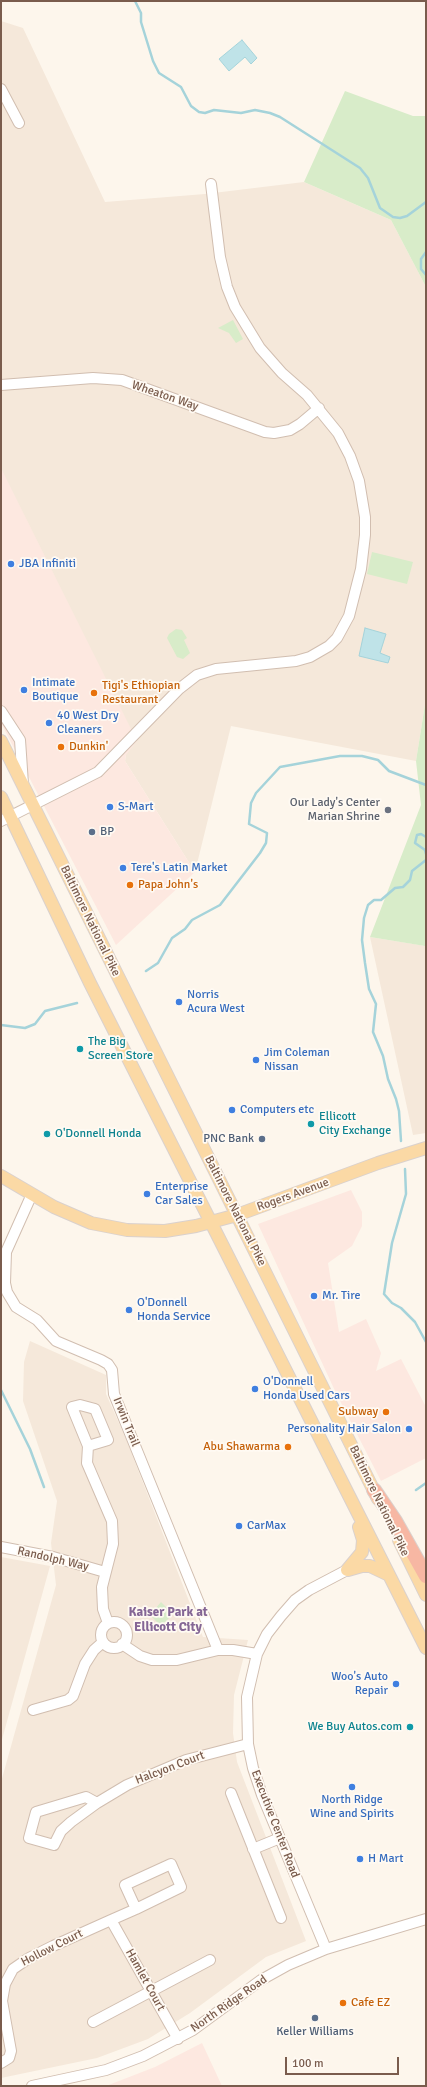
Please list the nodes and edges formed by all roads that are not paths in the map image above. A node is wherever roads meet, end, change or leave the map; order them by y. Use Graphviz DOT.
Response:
graph roads {
  1 [pos="1,88"];
  2 [pos="19,123"];
  3 [pos="211,184"];
  4 [pos="1,385"];
  5 [pos="319,408"];
  6 [pos="1,711"];
  7 [pos="1,741"];
  8 [pos="23,784"];
  9 [pos="1,797"];
  10 [pos="33,805"];
  11 [pos="6,819"];
  12 [pos="426,1148"];
  13 [pos="1,1176"];
  14 [pos="32,1194"];
  15 [pos="237,1215"];
  16 [pos="211,1223"];
  17 [pos="88,1446"];
  18 [pos="374,1490"];
  19 [pos="353,1504"];
  20 [pos="1,1547"];
  21 [pos="347,1570"];
  22 [pos="105,1572"];
  23 [pos="389,1575"];
  24 [pos="426,1576"];
  25 [pos="426,1595"];
  26 [pos="108,1623"];
  27 [pos="103,1642"];
  28 [pos="122,1644"];
  29 [pos="426,1648"];
  30 [pos="218,1650"];
  31 [pos="257,1654"];
  32 [pos="33,1710"];
  33 [pos="248,1744"];
  34 [pos="231,1793"];
  35 [pos="97,1803"];
  36 [pos="280,1838"];
  37 [pos="254,1849"];
  38 [pos="136,1909"];
  39 [pos="281,1918"];
  40 [pos="426,1919"];
  41 [pos="111,1920"];
  42 [pos="326,1949"];
  43 [pos="210,1960"];
  44 [pos="152,1992"];
  45 [pos="93,2022"];
  46 [pos="4,2036"];
  47 [pos="178,2039"];
  48 [pos="1,2063"];
  49 [pos="32,2086"];
  1 -- 2 [label="street"];
  3 -- 5 [label="street"];
  4 -- 5 [label="street, Wheaton Way"];
  5 -- 10 [label="street"];
  6 -- 8 [label="street"];
  7 -- 8 [label="main road, Baltimore National Pike"];
  8 -- 10 [label="main road, Baltimore National Pike"];
  9 -- 11 [label="main road, Baltimore National Pike"];
  10 -- 11 [label="street"];
  10 -- 15 [label="main road, Baltimore National Pike"];
  11 -- 16 [label="main road, Baltimore National Pike"];
  12 -- 15 [label="main road, Rogers Avenue"];
  13 -- 14 [label="main road, Rogers Avenue"];
  14 -- 16 [label="main road, Rogers Avenue"];
  14 -- 30 [label="street, Irwin Trail"];
  15 -- 16 [label="main road, Rogers Avenue"];
  15 -- 18 [label="main road, Baltimore National Pike"];
  16 -- 19 [label="main road, Baltimore National Pike"];
  17 -- 22 [label="street"];
  18 -- 24 [label="highway"];
  18 -- 25 [label="main road, Baltimore National Pike"];
  19 -- 21 [label="main road"];
  19 -- 23 [label="main road, Baltimore National Pike"];
  20 -- 22 [label="street, Randolph Way"];
  21 -- 23 [label="main road"];
  21 -- 31 [label="street, Executive Center Road"];
  22 -- 26 [label="street"];
  23 -- 29 [label="main road, Baltimore National Pike"];
  26 -- 27 [label="street"];
  26 -- 28 [label="street"];
  27 -- 28 [label="street"];
  27 -- 32 [label="street"];
  28 -- 30 [label="street"];
  30 -- 31 [label="street"];
  31 -- 33 [label="street, Executive Center Road"];
  33 -- 35 [label="street, Halcyon Court"];
  33 -- 36 [label="street, Executive Center Road"];
  34 -- 37 [label="street"];
  35 -- 35 [label="street, Halcyon Court"];
  36 -- 37 [label="street"];
  36 -- 42 [label="street, Executive Center Road"];
  37 -- 39 [label="street"];
  38 -- 38 [label="street, Hollow Court"];
  38 -- 41 [label="street, Hollow Court"];
  40 -- 42 [label="street, North Ridge Road"];
  41 -- 44 [label="street, Hamlet Court"];
  41 -- 46 [label="street, Hollow Court"];
  42 -- 47 [label="street, North Ridge Road"];
  43 -- 44 [label="street"];
  44 -- 45 [label="street"];
  44 -- 47 [label="street, Hamlet Court"];
  46 -- 48 [label="street, Hollow Court"];
  47 -- 49 [label="street, North Ridge Road"];
}
